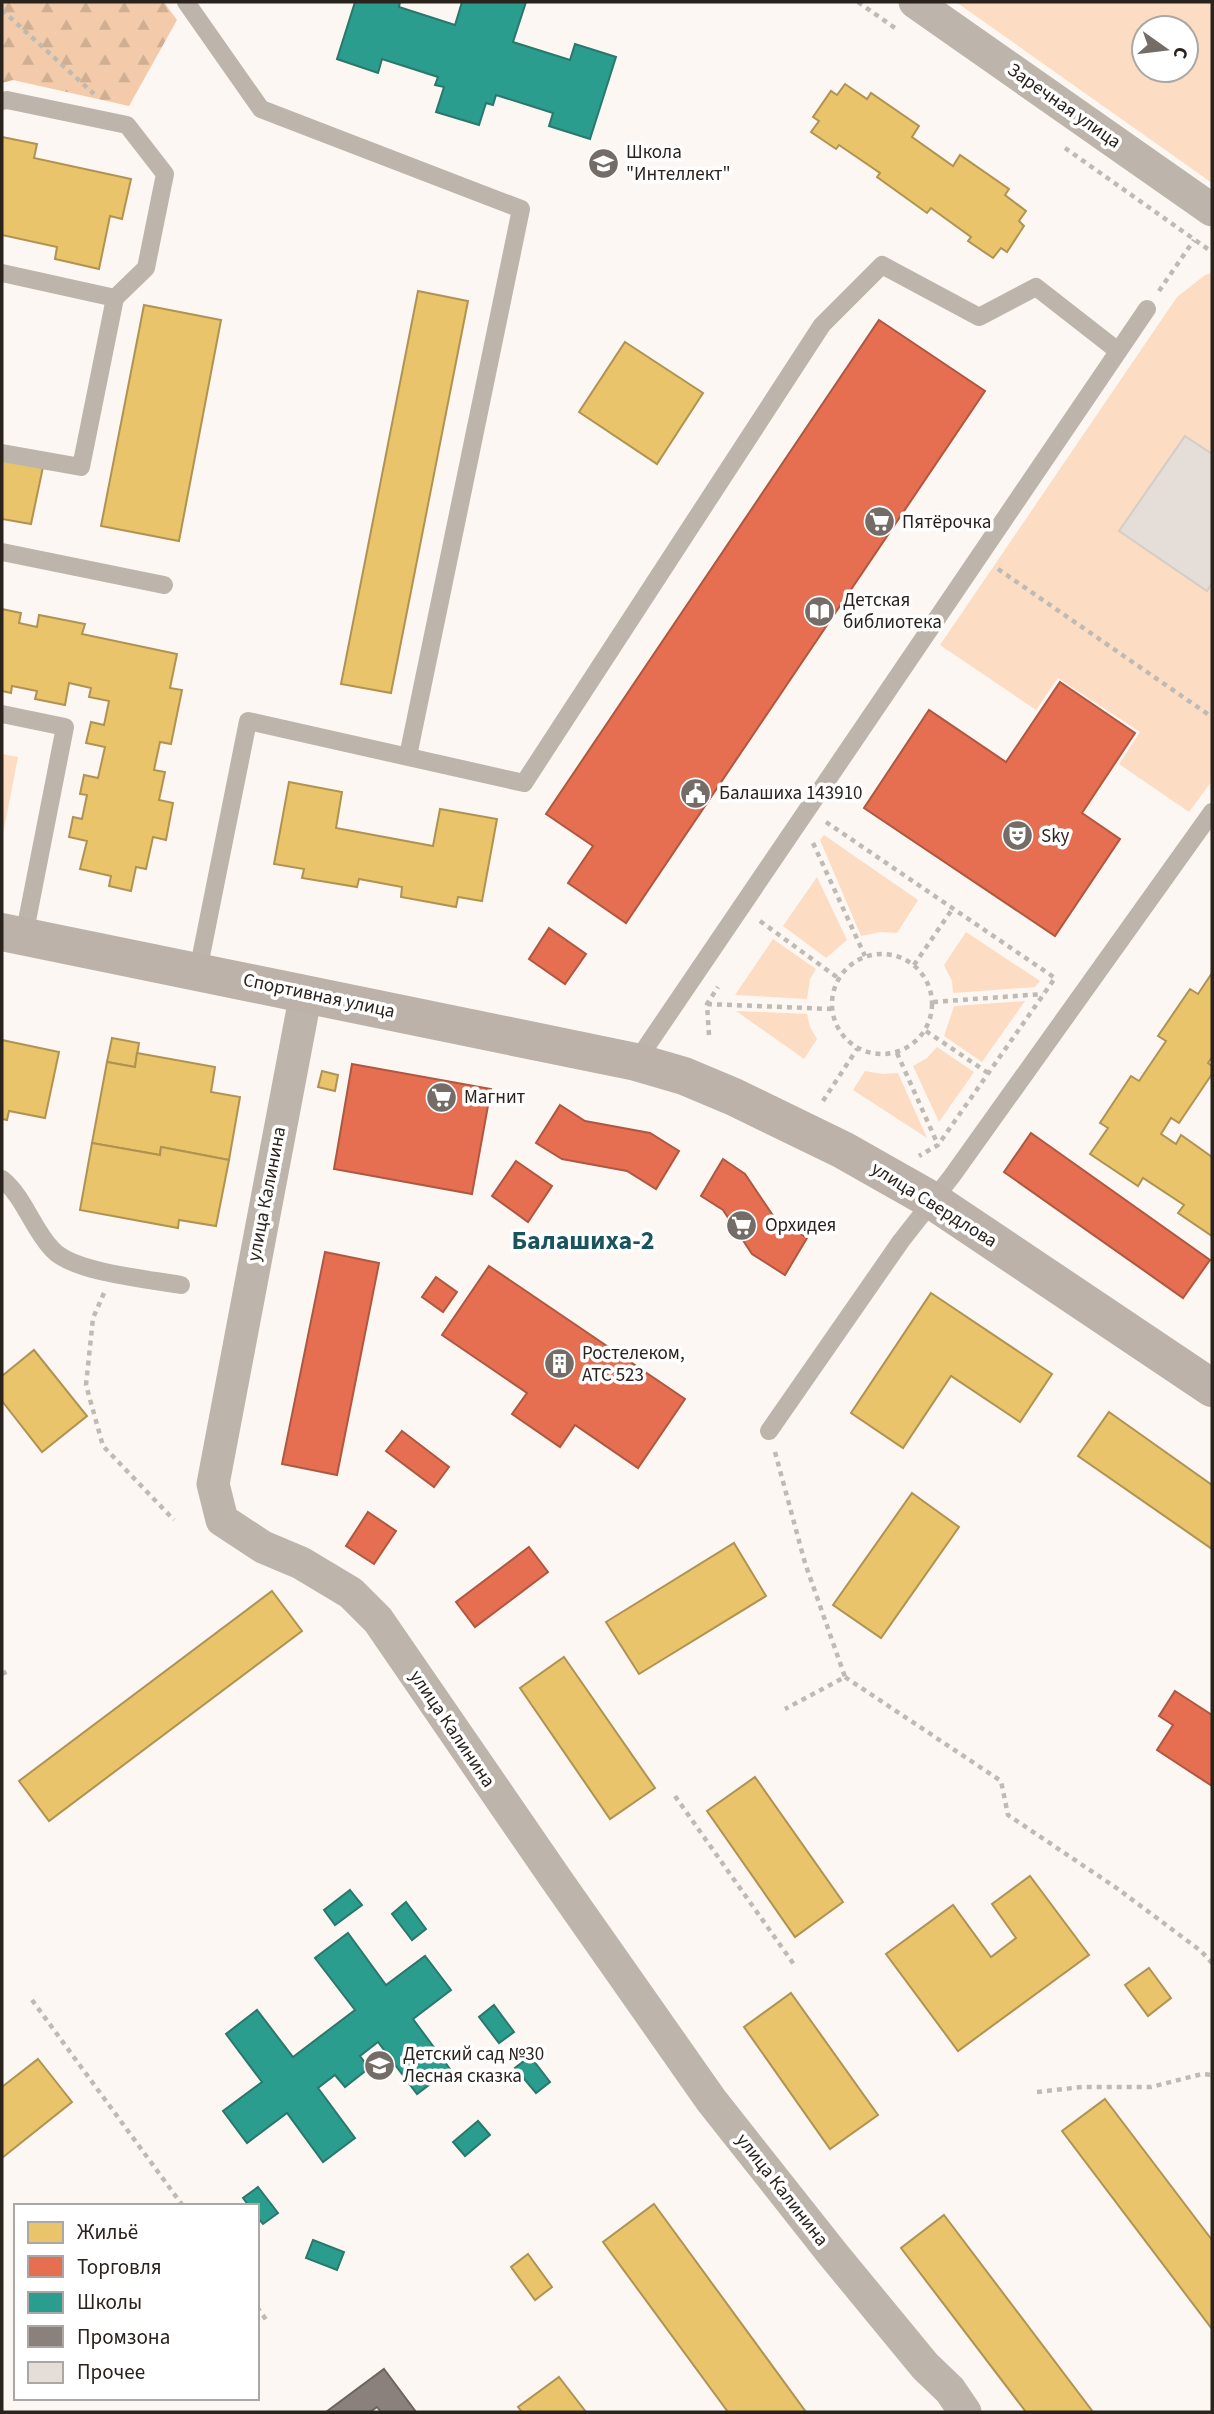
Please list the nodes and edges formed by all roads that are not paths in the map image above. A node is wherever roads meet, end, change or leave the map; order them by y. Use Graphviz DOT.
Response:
graph roads {
  1 [pos="186,2"];
  2 [pos="915,2"];
  3 [pos="2,101"];
  4 [pos="1207,219"];
  5 [pos="2,273"];
  6 [pos="115,298"];
  7 [pos="1147,309"];
  8 [pos="1118,351"];
  9 [pos="2,453"];
  10 [pos="2,552"];
  11 [pos="164,585"];
  12 [pos="2,714"];
  13 [pos="408,756"];
  14 [pos="1212,812"];
  15 [pos="13,934"];
  16 [pos="198,971"];
  17 [pos="306,993"];
  18 [pos="636,1062"];
  19 [pos="2,1179"];
  20 [pos="933,1201"];
  21 [pos="181,1285"];
  22 [pos="1212,1388"];
  23 [pos="769,1431"];
  24 [pos="965,2412"];
  1 -- 13 [label="lane"];
  2 -- 4 [label="street, Заречная улица"];
  3 -- 6 [label="lane"];
  5 -- 6 [label="lane"];
  6 -- 9 [label="lane"];
  7 -- 8 [label="lane"];
  8 -- 13 [label="lane"];
  8 -- 18 [label="lane"];
  10 -- 11 [label="lane"];
  12 -- 15 [label="lane"];
  13 -- 16 [label="lane"];
  14 -- 20 [label="lane"];
  15 -- 16 [label="main road, Спортивная улица"];
  16 -- 17 [label="main road, Спортивная улица"];
  17 -- 18 [label="main road, Спортивная улица"];
  17 -- 24 [label="street, улица Калинина"];
  18 -- 20 [label="main road, улица Свердлова"];
  19 -- 21 [label="lane"];
  20 -- 22 [label="main road, улица Свердлова"];
  20 -- 23 [label="lane"];
}
